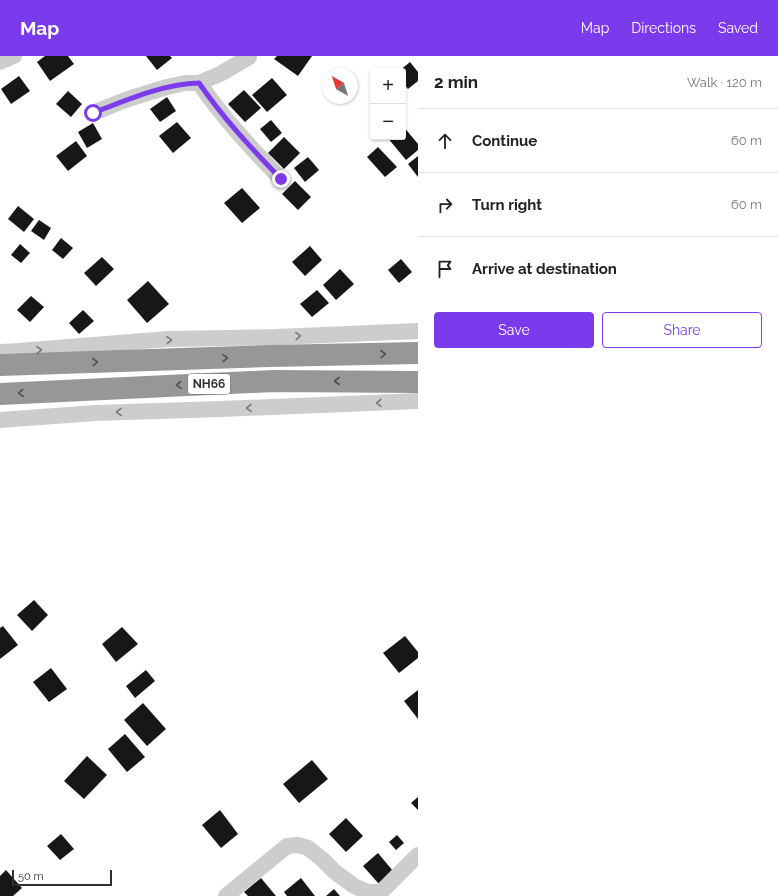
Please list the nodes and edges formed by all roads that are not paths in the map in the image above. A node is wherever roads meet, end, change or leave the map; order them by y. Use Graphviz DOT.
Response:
graph roads {
  1 [pos="14,56"];
  2 [pos="250,56"];
  3 [pos="0,62"];
  4 [pos="199,83"];
  5 [pos="93,113"];
  6 [pos="281,179"];
  7 [pos="418,331"];
  8 [pos="0,352"];
  9 [pos="418,353"];
  10 [pos="0,365"];
  11 [pos="418,382"];
  12 [pos="0,394"];
  13 [pos="418,401"];
  14 [pos="0,420"];
  15 [pos="418,855"];
  16 [pos="226,896"];
  1 -- 3 [label="street"];
  2 -- 4 [label="street"];
  4 -- 5 [label="street"];
  4 -- 6 [label="street"];
  8 -- 7 [label="street, one-way"];
  10 -- 9 [label="highway, NH66, one-way"];
  11 -- 12 [label="highway, NH66, one-way"];
  13 -- 14 [label="street, one-way"];
  15 -- 16 [label="street"];
}
